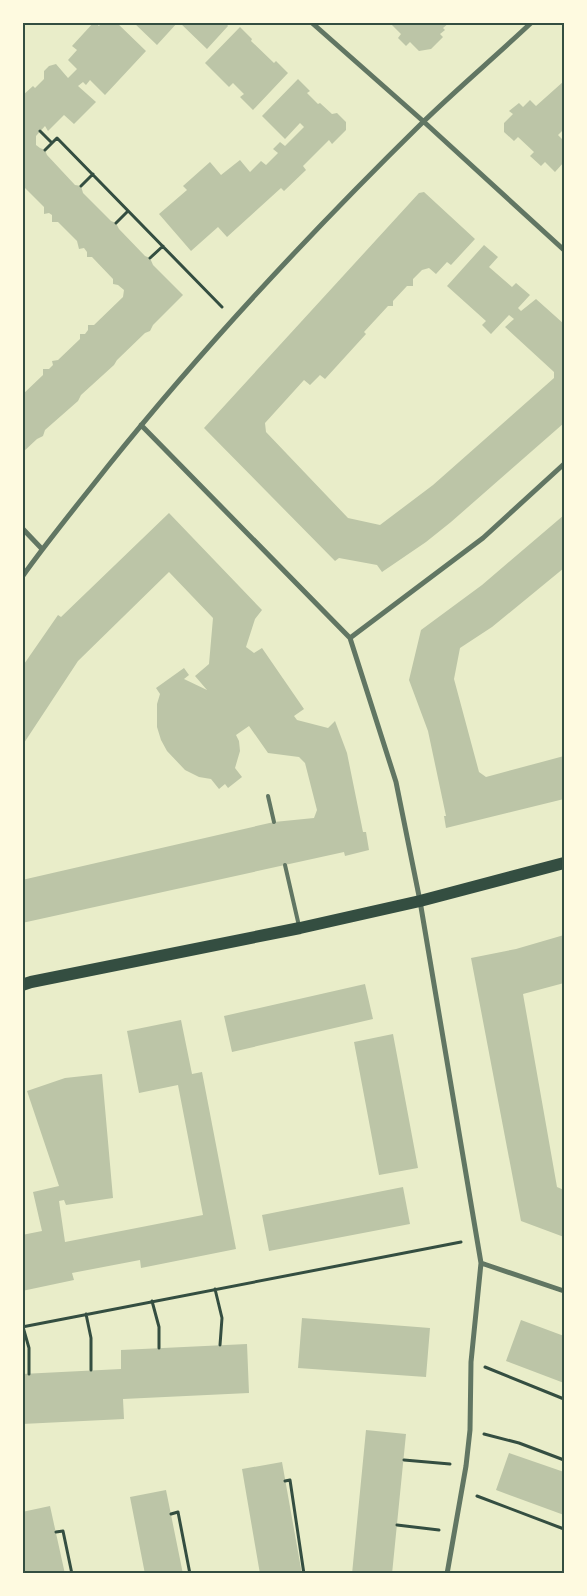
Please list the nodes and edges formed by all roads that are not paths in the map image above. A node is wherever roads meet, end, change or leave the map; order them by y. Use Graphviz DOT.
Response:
graph roads {
  1 [pos="311,22"];
  2 [pos="532,22"];
  3 [pos="423,121"];
  4 [pos="564,250"];
  5 [pos="141,425"];
  6 [pos="564,464"];
  7 [pos="22,528"];
  8 [pos="42,549"];
  9 [pos="22,577"];
  10 [pos="350,638"];
  11 [pos="268,796"];
  12 [pos="274,822"];
  13 [pos="564,863"];
  14 [pos="284,866"];
  15 [pos="420,901"];
  16 [pos="300,928"];
  17 [pos="25,983"];
  18 [pos="481,1263"];
  19 [pos="564,1291"];
  20 [pos="447,1574"];
  1 -- 3 [label="street"];
  2 -- 3 [label="street"];
  3 -- 4 [label="street"];
  3 -- 5 [label="street"];
  5 -- 8 [label="street"];
  5 -- 10 [label="street"];
  6 -- 10 [label="street"];
  7 -- 8 [label="street"];
  8 -- 9 [label="street"];
  10 -- 15 [label="street"];
  11 -- 12 [label="lane"];
  13 -- 15 [label="main road"];
  14 -- 16 [label="lane"];
  15 -- 16 [label="main road"];
  15 -- 18 [label="street"];
  16 -- 17 [label="main road"];
  18 -- 19 [label="street"];
  18 -- 20 [label="street"];
}
